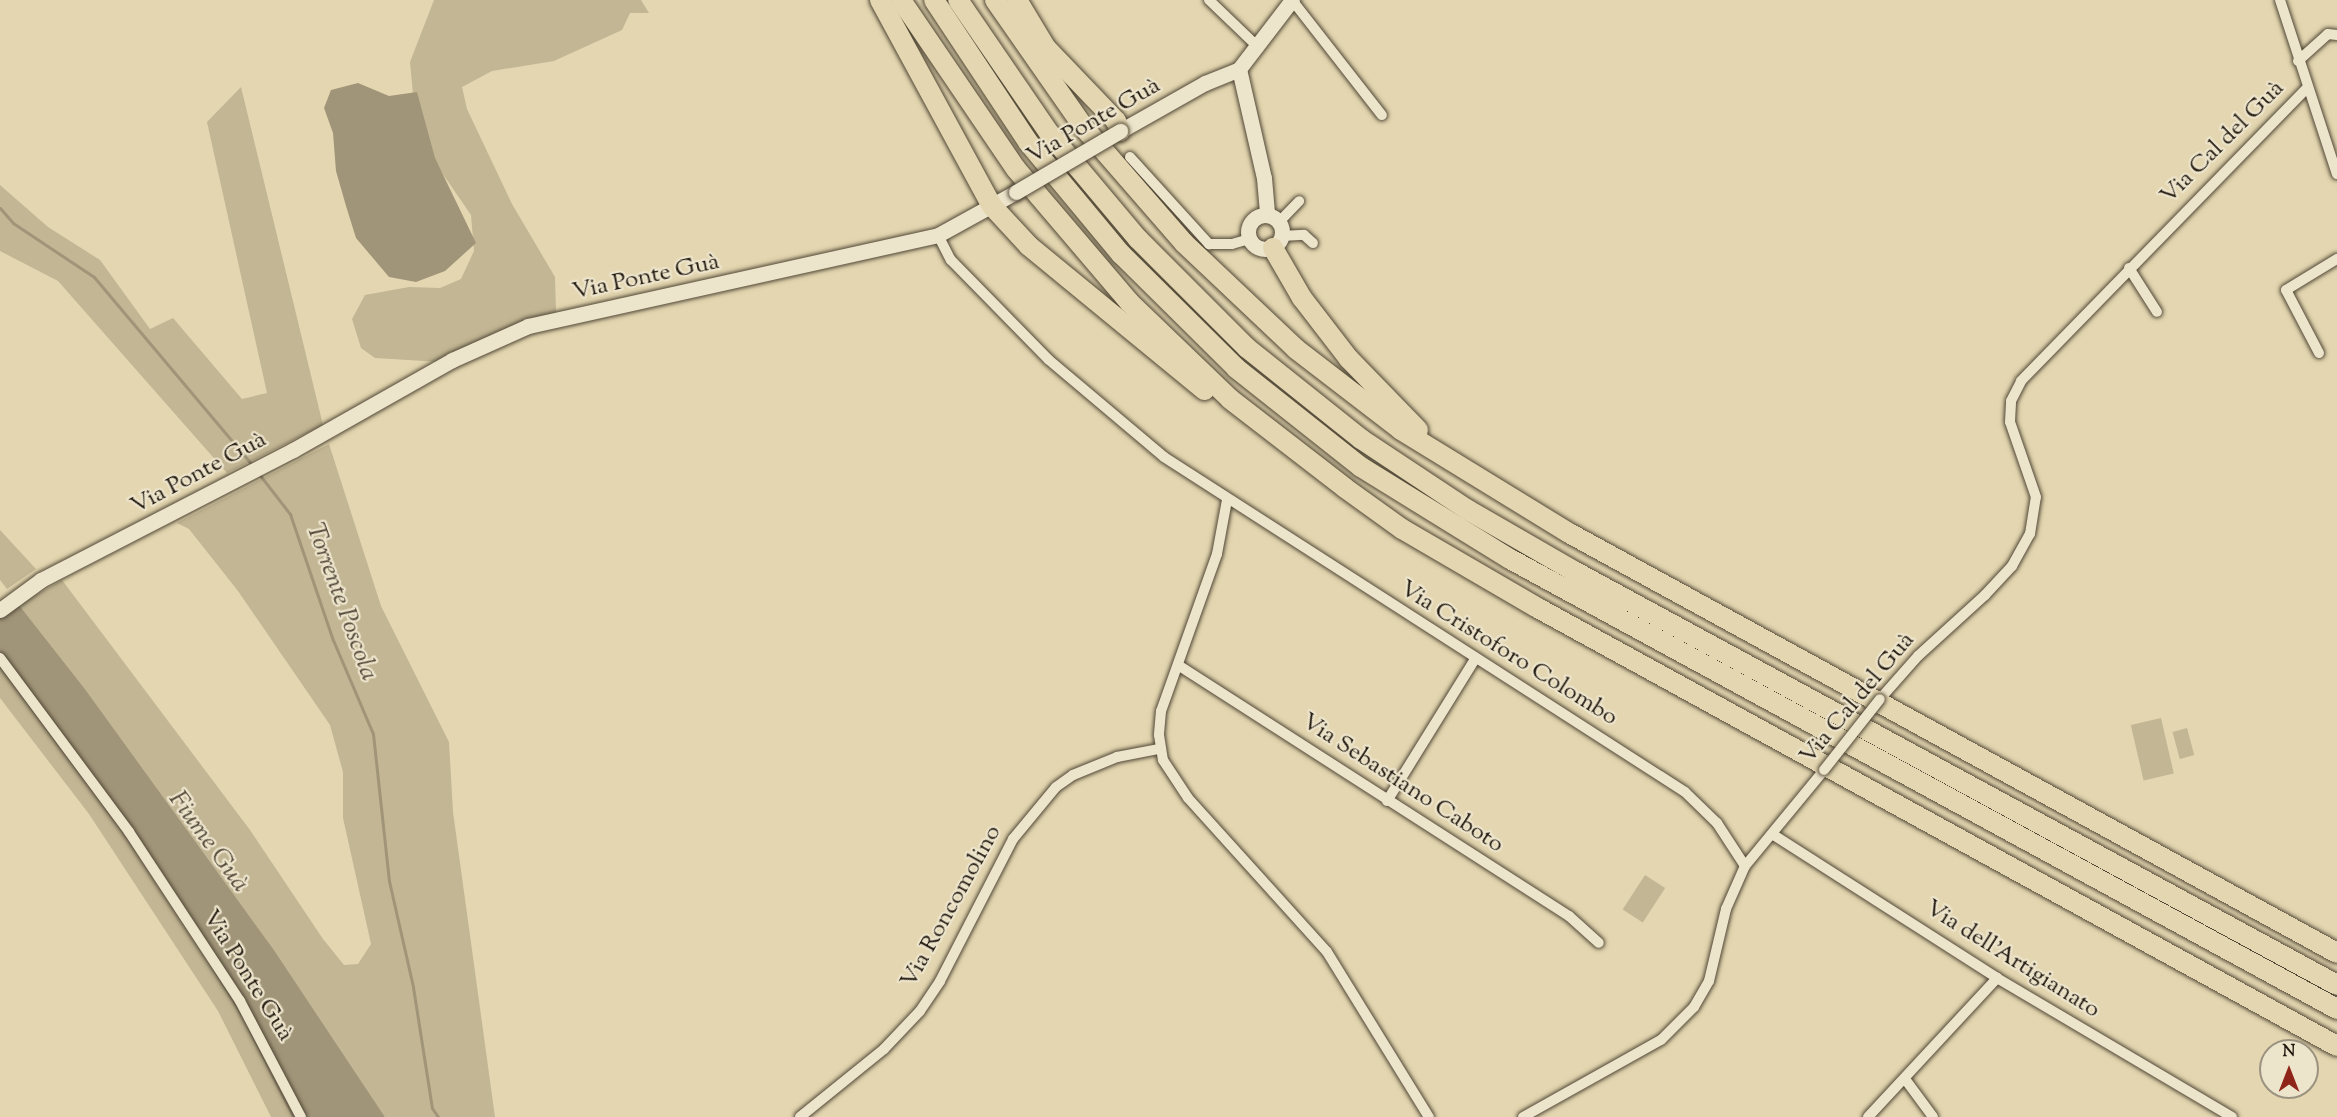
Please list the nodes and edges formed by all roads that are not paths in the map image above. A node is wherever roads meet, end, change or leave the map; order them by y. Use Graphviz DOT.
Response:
graph roads {
  1 [pos="880,0"];
  2 [pos="901,0"];
  3 [pos="934,0"];
  4 [pos="958,0"];
  5 [pos="995,0"];
  6 [pos="1017,0"];
  7 [pos="1209,0"];
  8 [pos="1292,0"];
  9 [pos="2280,0"];
  10 [pos="2337,35"];
  11 [pos="1259,48"];
  12 [pos="2298,61"];
  13 [pos="1239,69"];
  14 [pos="2306,89"];
  15 [pos="1382,114"];
  16 [pos="1120,131"];
  17 [pos="1130,157"];
  18 [pos="2335,160"];
  19 [pos="2337,174"];
  20 [pos="1299,201"];
  21 [pos="992,206"];
  22 [pos="1275,230"];
  23 [pos="938,235"];
  24 [pos="1249,239"];
  25 [pos="1313,243"];
  26 [pos="2337,259"];
  27 [pos="2129,268"];
  28 [pos="2157,312"];
  29 [pos="2319,353"];
  30 [pos="1227,500"];
  31 [pos="1402,529"];
  32 [pos="1569,533"];
  33 [pos="0,610"];
  34 [pos="0,658"];
  35 [pos="1475,660"];
  36 [pos="1178,665"];
  37 [pos="1159,749"];
  38 [pos="1387,801"];
  39 [pos="1772,834"];
  40 [pos="1745,866"];
  41 [pos="1599,943"];
  42 [pos="2337,953"];
  43 [pos="1997,978"];
  44 [pos="2337,985"];
  45 [pos="2337,1009"];
  46 [pos="2337,1046"];
  47 [pos="1905,1079"];
  48 [pos="301,1117"];
  49 [pos="800,1117"];
  50 [pos="1429,1117"];
  51 [pos="1523,1117"];
  52 [pos="1868,1117"];
  53 [pos="1933,1117"];
  54 [pos="2232,1117"];
  1 -- 21 [label="highway"];
  2 -- 31 [label="highway"];
  3 -- 45 [label="highway"];
  4 -- 44 [label="highway"];
  5 -- 32 [label="highway"];
  6 -- 16 [label="highway"];
  7 -- 11 [label="street"];
  8 -- 11 [label="street, Via Ponte Guà"];
  8 -- 15 [label="street"];
  9 -- 12 [label="street, Via Cal del Guà"];
  10 -- 12 [label="street"];
  11 -- 13 [label="street, Via Ponte Guà"];
  12 -- 14 [label="street, Via Cal del Guà"];
  13 -- 16 [label="street, Via Ponte Guà"];
  13 -- 22 [label="street"];
  14 -- 18 [label="street"];
  14 -- 27 [label="street, Via Cal del Guà"];
  16 -- 21 [label="street, Via Ponte Guà, bridge"];
  17 -- 24 [label="street"];
  18 -- 19 [label="street"];
  20 -- 22 [label="street"];
  21 -- 23 [label="street, Via Ponte Guà"];
  21 -- 31 [label="highway"];
  22 -- 24 [label="street"];
  22 -- 24 [label="street"];
  22 -- 25 [label="street"];
  22 -- 32 [label="highway"];
  23 -- 30 [label="street, Via Cristoforo Colombo"];
  23 -- 33 [label="street, Via Ponte Guà"];
  26 -- 29 [label="street"];
  27 -- 28 [label="street"];
  27 -- 39 [label="street, Via Cal del Guà, bridge"];
  30 -- 35 [label="street, Via Cristoforo Colombo"];
  30 -- 36 [label="street"];
  31 -- 46 [label="highway"];
  32 -- 42 [label="highway"];
  34 -- 48 [label="street, Via Ponte Guà"];
  35 -- 38 [label="street"];
  35 -- 40 [label="street, Via Cristoforo Colombo"];
  36 -- 37 [label="street"];
  36 -- 38 [label="street, Via Sebastiano Caboto"];
  37 -- 49 [label="street, Via Roncomolino"];
  37 -- 50 [label="street"];
  38 -- 41 [label="street, Via Sebastiano Caboto"];
  39 -- 40 [label="street, Via Cal del Guà"];
  39 -- 43 [label="street, Via dell'Artigianato"];
  40 -- 51 [label="street, Via Cal del Guà"];
  43 -- 47 [label="street"];
  43 -- 54 [label="street, Via dell'Artigianato"];
  47 -- 52 [label="street"];
  47 -- 53 [label="street"];
}
